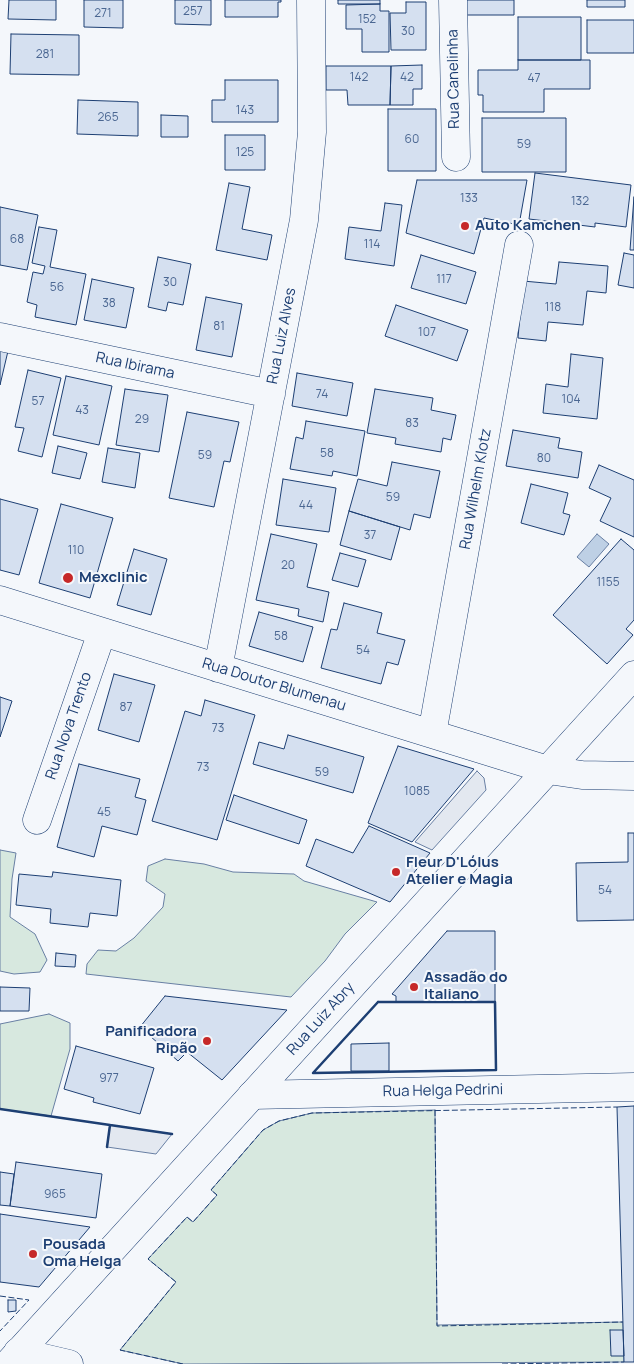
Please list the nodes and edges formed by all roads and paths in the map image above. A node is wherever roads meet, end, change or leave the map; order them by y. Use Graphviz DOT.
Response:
graph roads {
  1 [pos="311,0"];
  2 [pos="452,0"];
  3 [pos="456,157"];
  4 [pos="519,245"];
  5 [pos="0,337"];
  6 [pos="271,394"];
  7 [pos="0,600"];
  8 [pos="102,632"];
  9 [pos="218,668"];
  10 [pos="634,675"];
  11 [pos="432,734"];
  12 [pos="548,770"];
  13 [pos="634,776"];
  14 [pos="37,820"];
  15 [pos="634,1087"];
  16 [pos="252,1095"];
  17 [pos="13,1358"];
  18 [pos="69,1364"];
  1 -- 6 [label="street, Rua Luiz Alves"];
  2 -- 3 [label="street, Rua Canelinha"];
  4 -- 11 [label="street, Rua Wilhelm Klotz"];
  5 -- 6 [label="street, Rua Ibirama"];
  6 -- 9 [label="street, Rua Luiz Alves"];
  7 -- 8 [label="street, Rua Doutor Blumenau"];
  8 -- 9 [label="street, Rua Doutor Blumenau"];
  8 -- 14 [label="street, Rua Nova Trento"];
  9 -- 11 [label="street, Rua Doutor Blumenau"];
  10 -- 12 [label="street, Rua Luiz Abry"];
  11 -- 12 [label="street, Rua Doutor Blumenau"];
  12 -- 13 [label="street, Rua Doutor Blumenau"];
  12 -- 16 [label="street, Rua Luiz Abry"];
  15 -- 16 [label="street, Rua Helga Pedrini"];
  16 -- 17 [label="street, Rua Luiz Abry"];
  17 -- 18 [label="street"];
}
